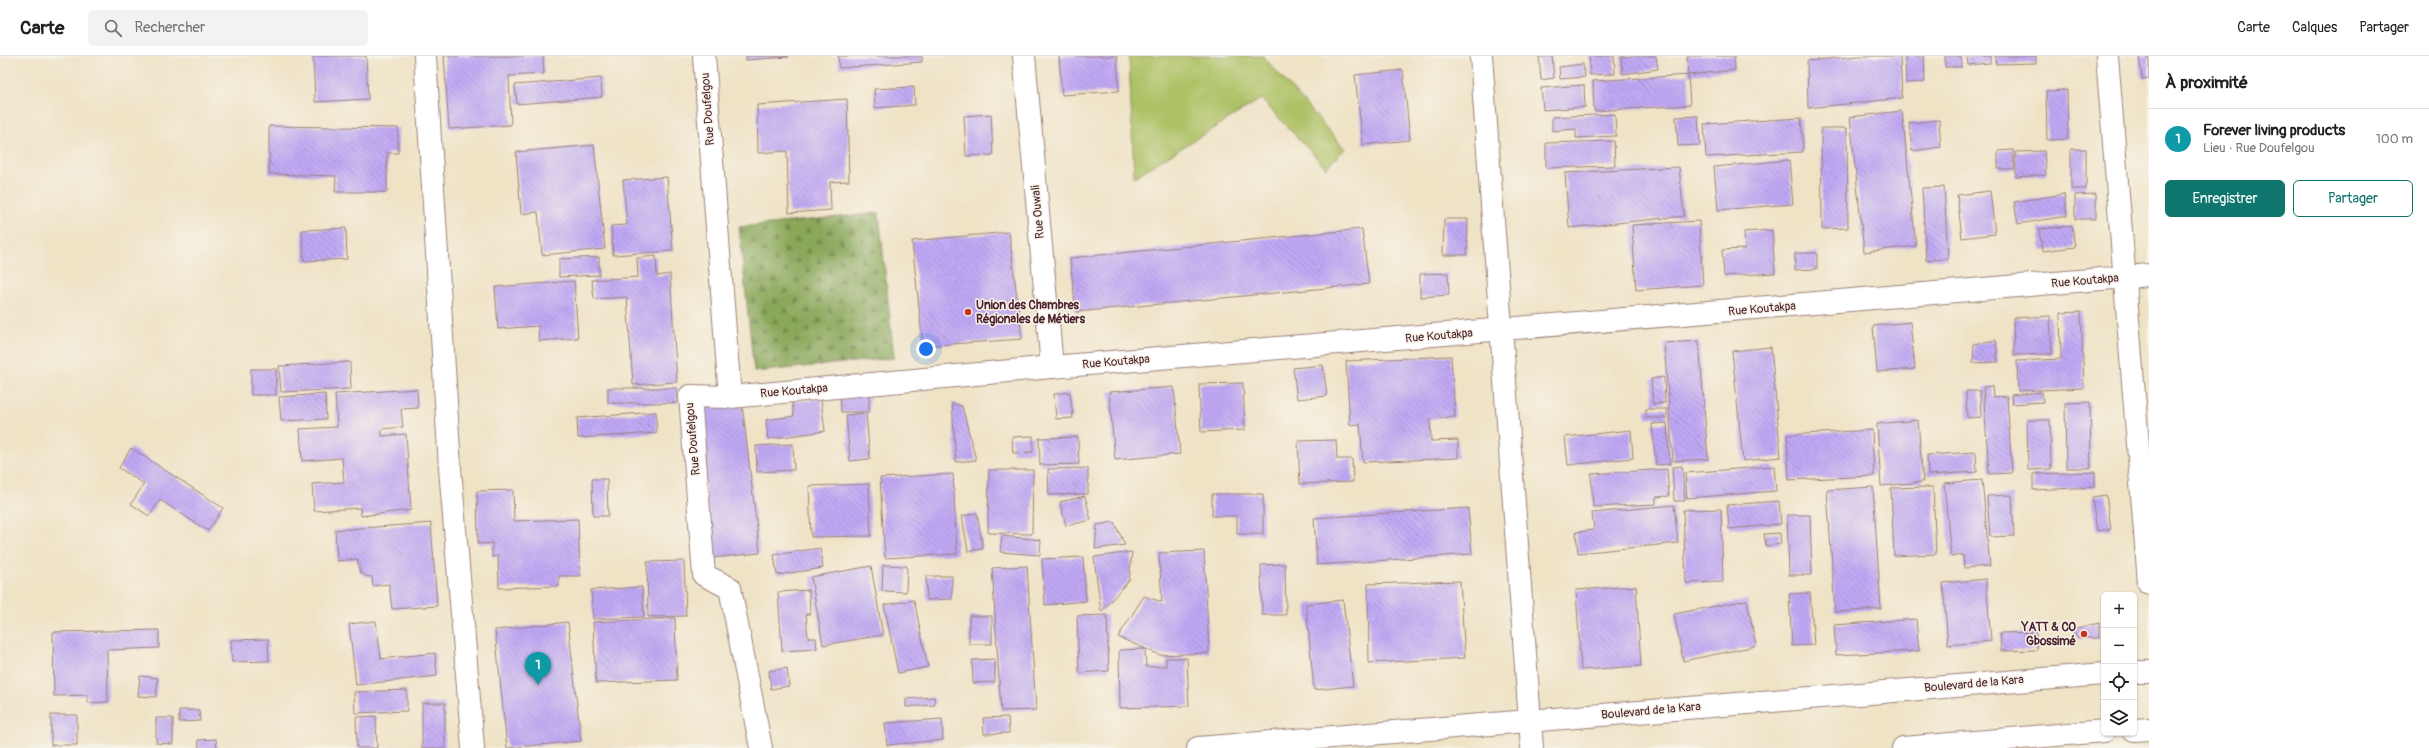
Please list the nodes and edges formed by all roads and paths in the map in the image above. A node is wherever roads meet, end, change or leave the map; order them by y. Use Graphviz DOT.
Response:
graph roads {
  1 [pos="425,56"];
  2 [pos="704,56"];
  3 [pos="1024,56"];
  4 [pos="1481,56"];
  5 [pos="2107,56"];
  6 [pos="2149,275"];
  7 [pos="2126,278"];
  8 [pos="1502,331"];
  9 [pos="1052,368"];
  10 [pos="730,397"];
  11 [pos="2149,583"];
  12 [pos="2137,672"];
  13 [pos="2149,672"];
  14 [pos="2101,674"];
  15 [pos="1530,721"];
  16 [pos="2149,729"];
  17 [pos="2137,730"];
  18 [pos="2101,732"];
  19 [pos="473,748"];
  20 [pos="761,748"];
  21 [pos="1198,748"];
  22 [pos="1532,748"];
  23 [pos="1903,748"];
  1 -- 19 [label="street"];
  2 -- 10 [label="street, Rue Doufelgou"];
  3 -- 9 [label="street, Rue Ouwali"];
  4 -- 8 [label="street"];
  5 -- 7 [label="street"];
  6 -- 7 [label="street, Rue Koutakpa"];
  7 -- 8 [label="street, Rue Koutakpa"];
  7 -- 11 [label="street"];
  8 -- 9 [label="street, Rue Koutakpa"];
  8 -- 15 [label="street"];
  9 -- 10 [label="street, Rue Koutakpa"];
  10 -- 20 [label="street, Rue Doufelgou"];
  12 -- 13 [label="street"];
  14 -- 15 [label="street, Boulevard de la Kara"];
  15 -- 21 [label="street, Boulevard de la Kara"];
  15 -- 22 [label="street"];
  16 -- 17 [label="street"];
  18 -- 23 [label="street"];
}
